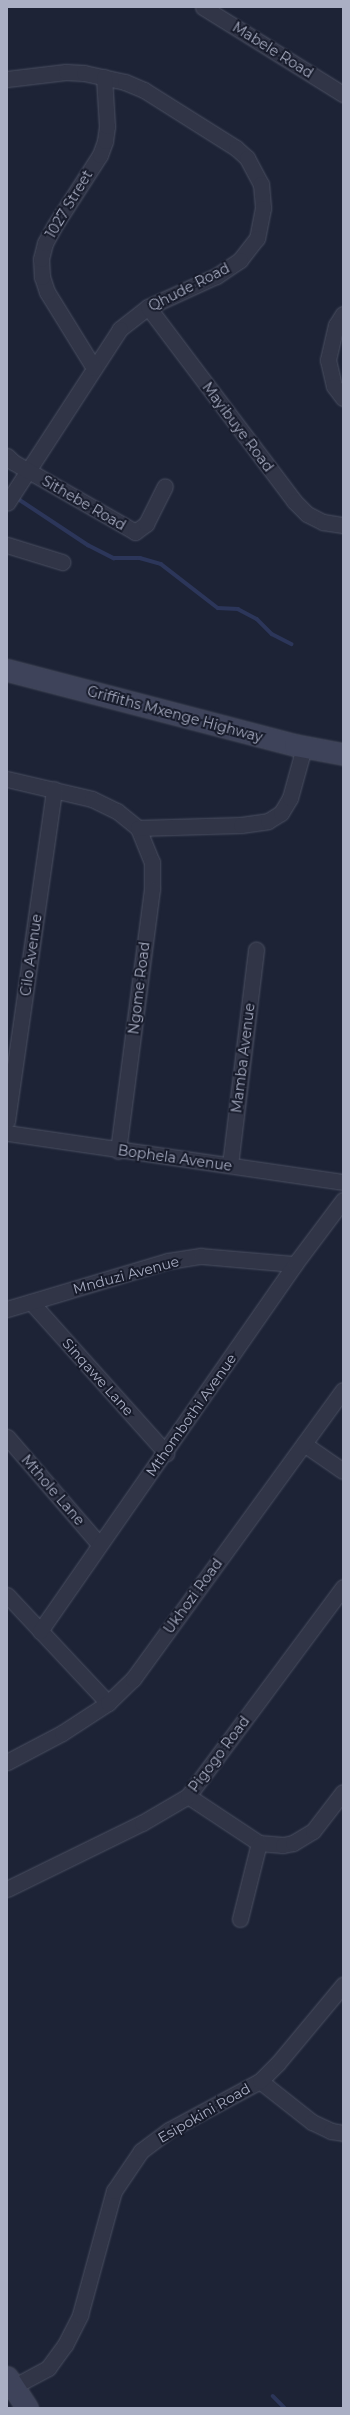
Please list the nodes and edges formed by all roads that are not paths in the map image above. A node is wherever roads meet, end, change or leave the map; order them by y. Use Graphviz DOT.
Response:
graph roads {
  1 [pos="203,7"];
  2 [pos="104,77"];
  3 [pos="7,79"];
  4 [pos="343,94"];
  5 [pos="148,307"];
  6 [pos="343,314"];
  7 [pos="94,368"];
  8 [pos="343,398"];
  9 [pos="7,456"];
  10 [pos="29,470"];
  11 [pos="164,486"];
  12 [pos="7,503"];
  13 [pos="343,525"];
  14 [pos="7,545"];
  15 [pos="62,562"];
  16 [pos="7,670"];
  17 [pos="304,747"];
  18 [pos="343,754"];
  19 [pos="7,778"];
  20 [pos="54,789"];
  21 [pos="138,828"];
  22 [pos="256,950"];
  23 [pos="7,1121"];
  24 [pos="7,1133"];
  25 [pos="118,1151"];
  26 [pos="230,1165"];
  27 [pos="343,1182"];
  28 [pos="343,1200"];
  29 [pos="295,1264"];
  30 [pos="31,1302"];
  31 [pos="7,1309"];
  32 [pos="343,1390"];
  33 [pos="7,1437"];
  34 [pos="304,1444"];
  35 [pos="166,1453"];
  36 [pos="343,1471"];
  37 [pos="99,1544"];
  38 [pos="343,1587"];
  39 [pos="7,1595"];
  40 [pos="40,1631"];
  41 [pos="108,1703"];
  42 [pos="7,1762"];
  43 [pos="343,1792"];
  44 [pos="188,1796"];
  45 [pos="259,1843"];
  46 [pos="7,1889"];
  47 [pos="240,1919"];
  48 [pos="343,1985"];
  49 [pos="260,2080"];
  50 [pos="343,2133"];
  51 [pos="9,2385"];
  52 [pos="27,2408"];
  1 -- 4 [label="street, Mabele Road"];
  2 -- 3 [label="street, Qhude Road"];
  2 -- 5 [label="street, Qhude Road"];
  2 -- 7 [label="street, 1027 Street"];
  5 -- 7 [label="street, Qhude Road"];
  5 -- 13 [label="street, Mayibuye Road"];
  6 -- 8 [label="street"];
  7 -- 10 [label="street, Qhude Road"];
  9 -- 10 [label="street, Sithebe Road"];
  10 -- 11 [label="street, Sithebe Road"];
  10 -- 12 [label="street, Qhude Road"];
  14 -- 15 [label="street"];
  16 -- 17 [label="street, Griffiths Mxenge Highway"];
  17 -- 18 [label="street, Griffiths Mxenge Highway"];
  17 -- 21 [label="street"];
  19 -- 20 [label="street, Ngome Road"];
  20 -- 21 [label="street, Ngome Road"];
  20 -- 23 [label="street, Cilo Avenue"];
  21 -- 25 [label="street, Ngome Road"];
  22 -- 26 [label="street, Mamba Avenue"];
  24 -- 25 [label="street, Bophela Avenue"];
  25 -- 26 [label="street, Bophela Avenue"];
  26 -- 27 [label="street, Bophela Avenue"];
  28 -- 29 [label="street, Mthombothi Avenue"];
  29 -- 30 [label="street, Mnduzi Avenue"];
  29 -- 35 [label="street, Mthombothi Avenue"];
  30 -- 31 [label="street, Mnduzi Avenue"];
  30 -- 35 [label="street, Sinqawe Lane"];
  32 -- 34 [label="street, Ukhozi Road"];
  33 -- 37 [label="street, Mthole Lane"];
  34 -- 36 [label="street"];
  34 -- 41 [label="street, Ukhozi Road"];
  35 -- 37 [label="street, Mthombothi Avenue"];
  37 -- 40 [label="street, Mthombothi Avenue"];
  38 -- 44 [label="street, Pigogo Road"];
  39 -- 40 [label="street"];
  40 -- 41 [label="street"];
  41 -- 42 [label="street, Ukhozi Road"];
  43 -- 45 [label="street"];
  44 -- 45 [label="street"];
  44 -- 46 [label="street, Pigogo Road"];
  45 -- 47 [label="street"];
  48 -- 49 [label="street, Esipokini Road"];
  49 -- 50 [label="street"];
  49 -- 51 [label="street, Esipokini Road"];
  51 -- 52 [label="street"];
}
